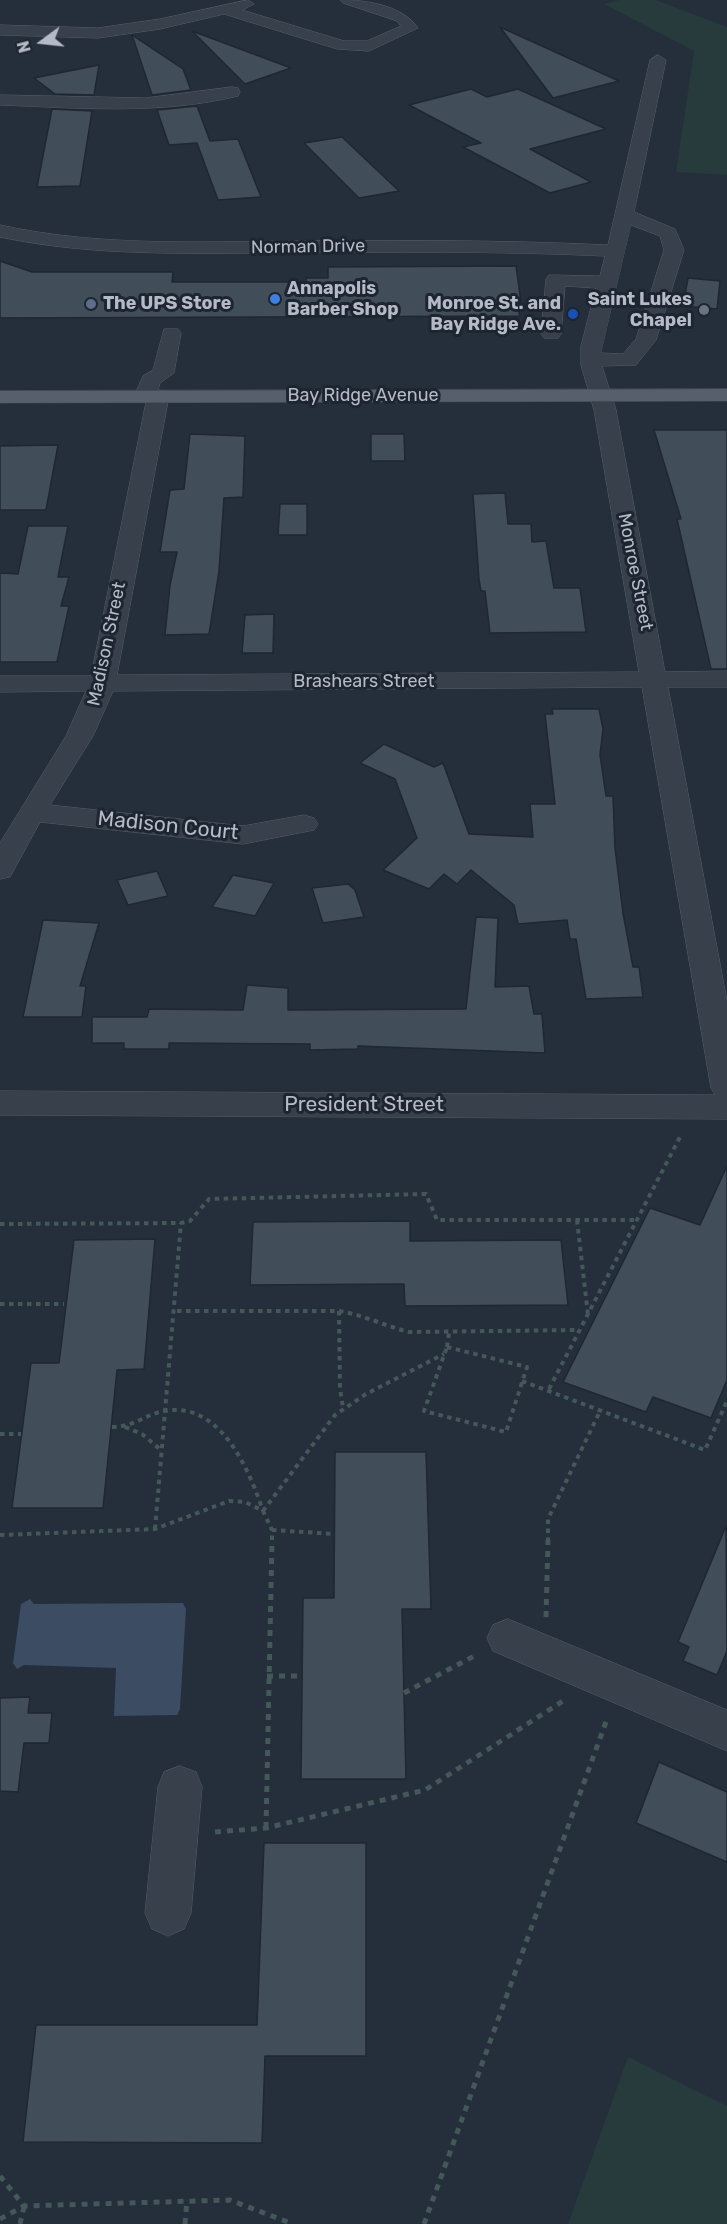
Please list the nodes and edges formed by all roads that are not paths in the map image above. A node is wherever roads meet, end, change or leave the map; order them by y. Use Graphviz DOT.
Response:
graph roads {
  1 [pos="262,0"];
  2 [pos="345,6"];
  3 [pos="224,9"];
  4 [pos="312,23"];
  5 [pos="0,30"];
  6 [pos="291,30"];
  7 [pos="658,60"];
  8 [pos="231,92"];
  9 [pos="0,100"];
  10 [pos="624,215"];
  11 [pos="374,225"];
  12 [pos="0,231"];
  13 [pos="377,246"];
  14 [pos="616,251"];
  15 [pos="608,283"];
  16 [pos="171,333"];
  17 [pos="551,334"];
  18 [pos="591,359"];
  19 [pos="727,395"];
  20 [pos="158,396"];
  21 [pos="602,396"];
  22 [pos="0,397"];
  23 [pos="655,679"];
  24 [pos="727,679"];
  25 [pos="0,684"];
  26 [pos="102,684"];
  27 [pos="32,812"];
  28 [pos="304,824"];
  29 [pos="0,870"];
  30 [pos="727,1088"];
  31 [pos="0,1104"];
  32 [pos="727,1107"];
  33 [pos="508,1638"];
  34 [pos="727,1731"];
  35 [pos="180,1787"];
  36 [pos="168,1913"];
  1 -- 3 [label="street"];
  2 -- 6 [label="street"];
  3 -- 5 [label="street"];
  3 -- 6 [label="street"];
  4 -- 6 [label="street"];
  7 -- 10 [label="street, Monroe Street"];
  8 -- 9 [label="street"];
  10 -- 14 [label="street, Monroe Street"];
  10 -- 18 [label="street"];
  11 -- 13 [label="street"];
  12 -- 13 [label="street, Norman Drive"];
  13 -- 14 [label="street, Norman Drive"];
  14 -- 15 [label="street, Monroe Street"];
  15 -- 17 [label="street"];
  15 -- 18 [label="street, Monroe Street"];
  16 -- 20 [label="street"];
  18 -- 21 [label="street, Monroe Street"];
  19 -- 21 [label="main road, Bay Ridge Avenue"];
  20 -- 21 [label="main road, Bay Ridge Avenue"];
  20 -- 22 [label="main road, Bay Ridge Avenue"];
  20 -- 26 [label="street, Madison Street"];
  21 -- 23 [label="street, Monroe Street"];
  23 -- 24 [label="street, Brashears Street"];
  23 -- 26 [label="street, Brashears Street"];
  23 -- 30 [label="street, Monroe Street"];
  25 -- 26 [label="street, Brashears Street"];
  26 -- 27 [label="street, Madison Street"];
  27 -- 28 [label="street, Madison Court"];
  27 -- 29 [label="street, Madison Street"];
  31 -- 32 [label="street, President Street"];
  33 -- 34 [label="street"];
  35 -- 36 [label="street"];
}
